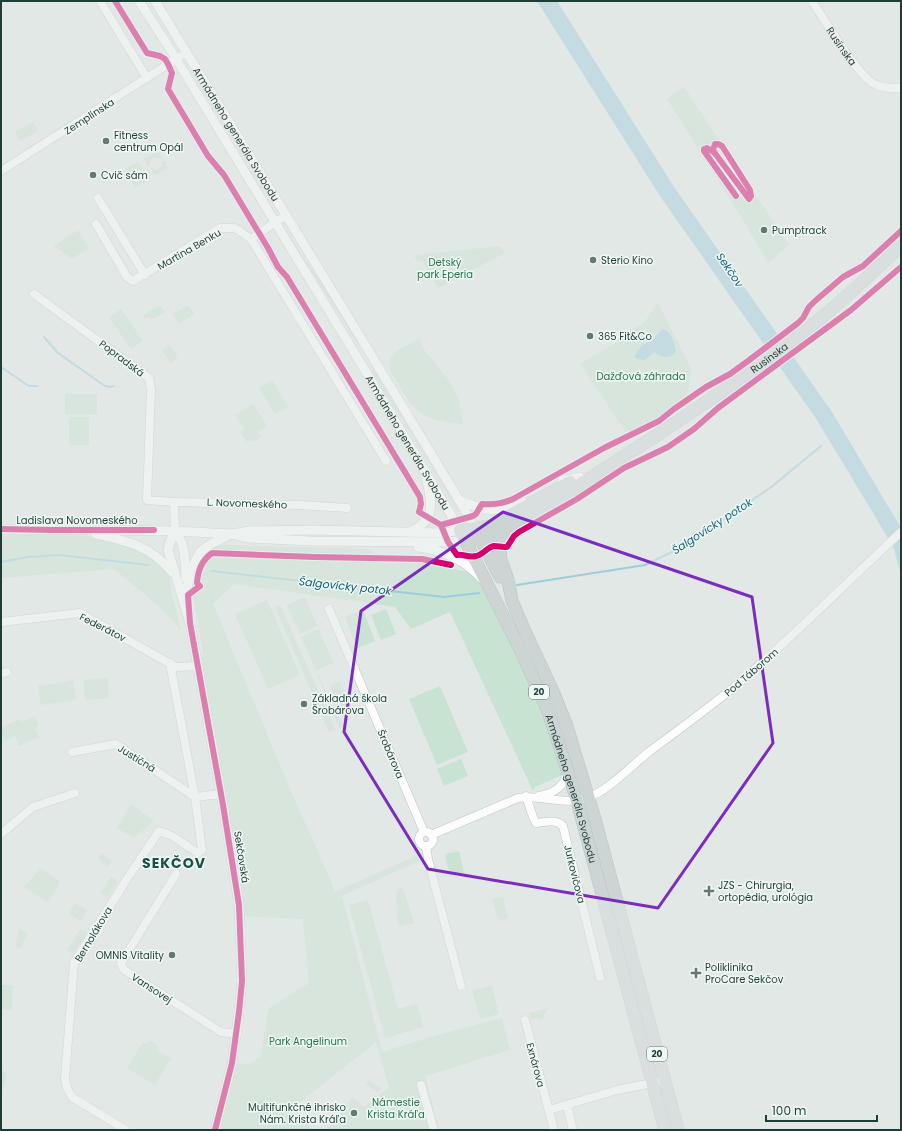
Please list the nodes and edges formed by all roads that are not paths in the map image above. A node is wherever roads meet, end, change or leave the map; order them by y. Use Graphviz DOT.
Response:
graph roads {
  1 [pos="100,1"];
  2 [pos="139,1"];
  3 [pos="155,1"];
  4 [pos="812,1"];
  5 [pos="187,52"];
  6 [pos="176,59"];
  7 [pos="147,78"];
  8 [pos="901,88"];
  9 [pos="1,171"];
  10 [pos="98,198"];
  11 [pos="286,215"];
  12 [pos="274,222"];
  13 [pos="96,224"];
  14 [pos="251,239"];
  15 [pos="901,246"];
  16 [pos="145,275"];
  17 [pos="34,294"];
  18 [pos="625,455"];
  19 [pos="386,461"];
  20 [pos="424,469"];
  21 [pos="580,476"];
  22 [pos="146,500"];
  23 [pos="459,500"];
  24 [pos="174,502"];
  25 [pos="347,508"];
  26 [pos="519,523"];
  27 [pos="1,529"];
  28 [pos="71,531"];
  29 [pos="175,531"];
  30 [pos="901,532"];
  31 [pos="407,533"];
  32 [pos="477,533"];
  33 [pos="231,534"];
  34 [pos="462,535"];
  35 [pos="369,542"];
  36 [pos="176,576"];
  37 [pos="490,588"];
  38 [pos="188,591"];
  39 [pos="512,601"];
  40 [pos="329,609"];
  41 [pos="1,622"];
  42 [pos="190,623"];
  43 [pos="170,663"];
  44 [pos="198,666"];
  45 [pos="72,752"];
  46 [pos="567,768"];
  47 [pos="75,793"];
  48 [pos="221,794"];
  49 [pos="195,797"];
  50 [pos="530,797"];
  51 [pos="589,798"];
  52 [pos="577,801"];
  53 [pos="1,834"];
  54 [pos="428,834"];
  55 [pos="176,874"];
  56 [pos="600,977"];
  57 [pos="461,986"];
  58 [pos="525,1020"];
  59 [pos="237,1034"];
  60 [pos="651,1082"];
  61 [pos="664,1082"];
  62 [pos="421,1085"];
  63 [pos="567,1105"];
  64 [pos="549,1110"];
  65 [pos="126,1130"];
  66 [pos="215,1130"];
  67 [pos="434,1130"];
  68 [pos="554,1130"];
  69 [pos="573,1130"];
  70 [pos="665,1130"];
  71 [pos="678,1130"];
  1 -- 7 [label="street"];
  2 -- 6 [label="street, Armádneho generála Svobodu"];
  3 -- 5 [label="street, Armádneho generála Svobodu"];
  4 -- 8 [label="street, Rusínska"];
  5 -- 6 [label="street"];
  5 -- 11 [label="street, Armádneho generála Svobodu"];
  6 -- 7 [label="street, Zemplínska"];
  6 -- 12 [label="street, Armádneho generála Svobodu"];
  7 -- 9 [label="street, Zemplínska"];
  10 -- 16 [label="street"];
  11 -- 12 [label="street"];
  11 -- 23 [label="street, Armádneho generála Svobodu"];
  12 -- 14 [label="street"];
  12 -- 20 [label="street, Armádneho generála Svobodu"];
  13 -- 16 [label="street, Martina Benku"];
  14 -- 16 [label="street, Martina Benku"];
  14 -- 19 [label="street"];
  15 -- 18 [label="main road, Rusínska / 20"];
  17 -- 22 [label="street, Popradská"];
  18 -- 21 [label="main road, Rusínska / 20"];
  18 -- 26 [label="main road, Rusínska / 20"];
  20 -- 31 [label="street"];
  20 -- 34 [label="street, Armádneho generála Svobodu"];
  21 -- 23 [label="street"];
  21 -- 32 [label="main road, Rusínska / 20"];
  22 -- 24 [label="street, L. Novomeského"];
  23 -- 32 [label="street, Armádneho generála Svobodu"];
  24 -- 25 [label="street, L. Novomeského"];
  24 -- 29 [label="street"];
  26 -- 32 [label="main road"];
  26 -- 39 [label="main road, Armádneho generála Svobodu / 20"];
  27 -- 28 [label="street, Ladislava Novomeského"];
  28 -- 29 [label="street, Ladislava Novomeského"];
  28 -- 36 [label="street"];
  29 -- 33 [label="street, Ladislava Novomeského"];
  29 -- 36 [label="street, Sekčovská"];
  29 -- 38 [label="street, Sekčovská"];
  30 -- 51 [label="street, Pod Táborom"];
  31 -- 33 [label="street, Ladislava Novomeského"];
  31 -- 34 [label="street, Ladislava Novomeského"];
  32 -- 34 [label="main road"];
  32 -- 39 [label="main road"];
  33 -- 35 [label="street, Ladislava Novomeského"];
  33 -- 38 [label="street, Sekčovská"];
  34 -- 35 [label="street, Ladislava Novomeského"];
  34 -- 37 [label="main road, Armádneho generála Svobodu / 20"];
  35 -- 37 [label="street"];
  36 -- 42 [label="street, Sekčovská"];
  37 -- 46 [label="main road, Armádneho generála Svobodu / 20"];
  38 -- 42 [label="street, Sekčovská"];
  39 -- 51 [label="main road, Armádneho generála Svobodu / 20"];
  40 -- 54 [label="street, Šrobárova"];
  41 -- 43 [label="street, Federátov"];
  42 -- 44 [label="street, Sekčovská"];
  43 -- 44 [label="street, Federátov"];
  43 -- 49 [label="street"];
  44 -- 48 [label="street, Sekčovská"];
  45 -- 49 [label="street, Justičná"];
  46 -- 50 [label="street"];
  46 -- 52 [label="main road, Armádneho generála Svobodu / 20"];
  47 -- 53 [label="street"];
  48 -- 49 [label="street"];
  48 -- 59 [label="street, Sekčovská"];
  49 -- 65 [label="street, Bernolákova"];
  50 -- 52 [label="street"];
  50 -- 54 [label="street"];
  50 -- 56 [label="street, Jurkovičova"];
  51 -- 52 [label="street, Pod Táborom"];
  51 -- 61 [label="main road, Armádneho generála Svobodu / 20"];
  52 -- 60 [label="main road, Armádneho generála Svobodu / 20"];
  54 -- 57 [label="street"];
  55 -- 59 [label="street, Vansovej"];
  58 -- 64 [label="street, Exnárova"];
  59 -- 66 [label="street, Sekčovská"];
  60 -- 61 [label="street"];
  60 -- 63 [label="street"];
  60 -- 70 [label="main road, Armádneho generála Svobodu / 20"];
  61 -- 71 [label="main road, Armádneho generála Svobodu / 20"];
  62 -- 67 [label="street"];
  63 -- 64 [label="street"];
  63 -- 69 [label="street"];
  64 -- 68 [label="street, Exnárova"];
}
